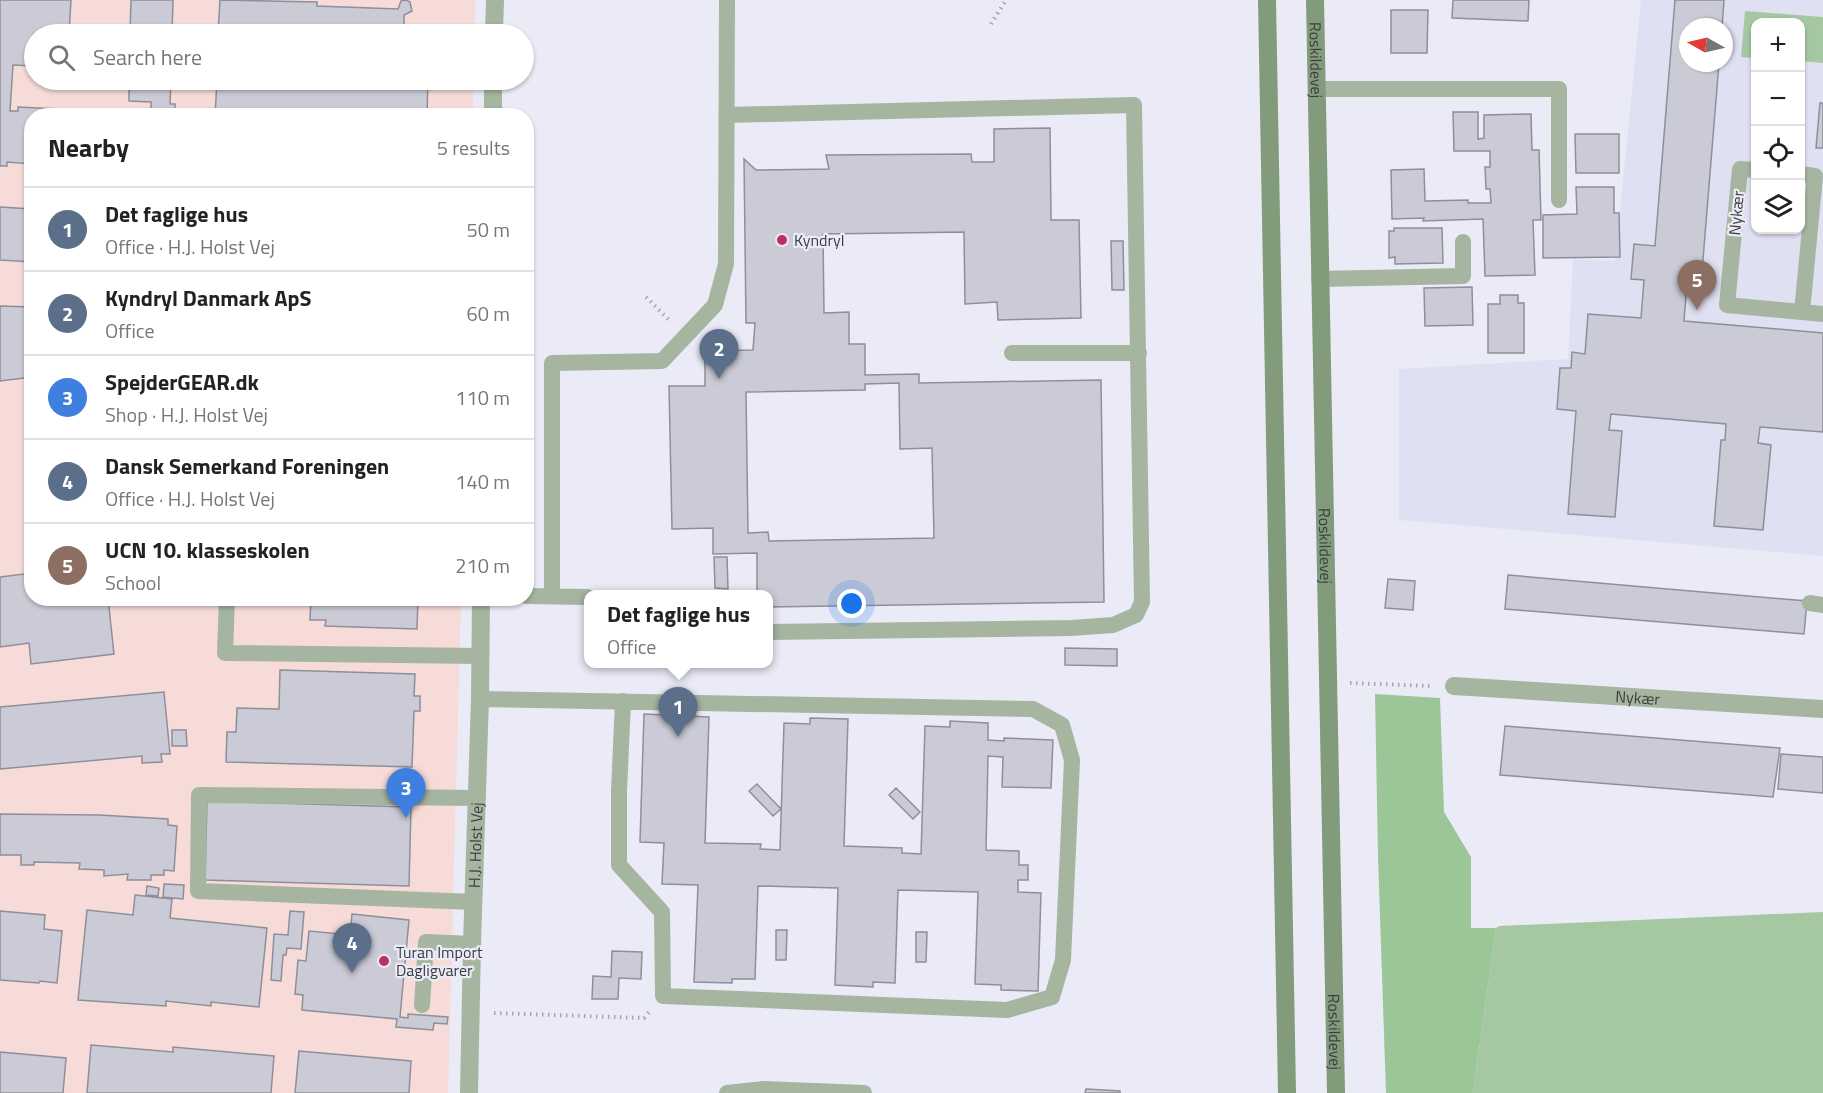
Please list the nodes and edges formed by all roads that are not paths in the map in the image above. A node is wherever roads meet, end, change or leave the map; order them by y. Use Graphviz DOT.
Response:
graph roads {
  1 [pos="495,0"];
  2 [pos="727,0"];
  3 [pos="1267,0"];
  4 [pos="1315,0"];
  5 [pos="494,24"];
  6 [pos="1316,89"];
  7 [pos="493,90"];
  8 [pos="493,108"];
  9 [pos="727,115"];
  10 [pos="1751,170"];
  11 [pos="1805,175"];
  12 [pos="1559,200"];
  13 [pos="1463,242"];
  14 [pos="1319,279"];
  15 [pos="1802,312"];
  16 [pos="1823,314"];
  17 [pos="1012,353"];
  18 [pos="1139,353"];
  19 [pos="552,595"];
  20 [pos="534,596"];
  21 [pos="584,597"];
  22 [pos="227,606"];
  23 [pos="481,606"];
  24 [pos="773,632"];
  25 [pos="480,656"];
  26 [pos="1454,686"];
  27 [pos="480,699"];
  28 [pos="623,701"];
  29 [pos="1823,709"];
  30 [pos="476,798"];
  31 [pos="474,902"];
  32 [pos="472,944"];
  33 [pos="422,1005"];
  34 [pos="470,1093"];
  35 [pos="727,1093"];
  36 [pos="864,1093"];
  37 [pos="1287,1093"];
  38 [pos="1336,1093"];
  1 -- 5 [label="street"];
  2 -- 9 [label="lane"];
  3 -- 37 [label="main road"];
  4 -- 6 [label="main road, Roskildevej"];
  6 -- 12 [label="lane"];
  6 -- 14 [label="main road, Roskildevej"];
  7 -- 8 [label="street"];
  9 -- 18 [label="lane"];
  9 -- 19 [label="lane"];
  10 -- 15 [label="lane, Nykær"];
  11 -- 15 [label="lane"];
  13 -- 14 [label="lane"];
  14 -- 38 [label="main road, Roskildevej"];
  15 -- 16 [label="lane, Nykær"];
  17 -- 18 [label="lane"];
  18 -- 24 [label="lane"];
  19 -- 20 [label="lane"];
  19 -- 21 [label="lane"];
  22 -- 25 [label="lane"];
  23 -- 25 [label="street, H.J. Holst Vej"];
  25 -- 27 [label="street, H.J. Holst Vej"];
  26 -- 29 [label="street, Nykær"];
  27 -- 28 [label="lane"];
  27 -- 30 [label="street, H.J. Holst Vej"];
  28 -- 28 [label="lane"];
  30 -- 31 [label="street, H.J. Holst Vej"];
  30 -- 31 [label="lane"];
  31 -- 32 [label="street, H.J. Holst Vej"];
  32 -- 33 [label="lane"];
  32 -- 34 [label="street, H.J. Holst Vej"];
  35 -- 36 [label="lane"];
}
